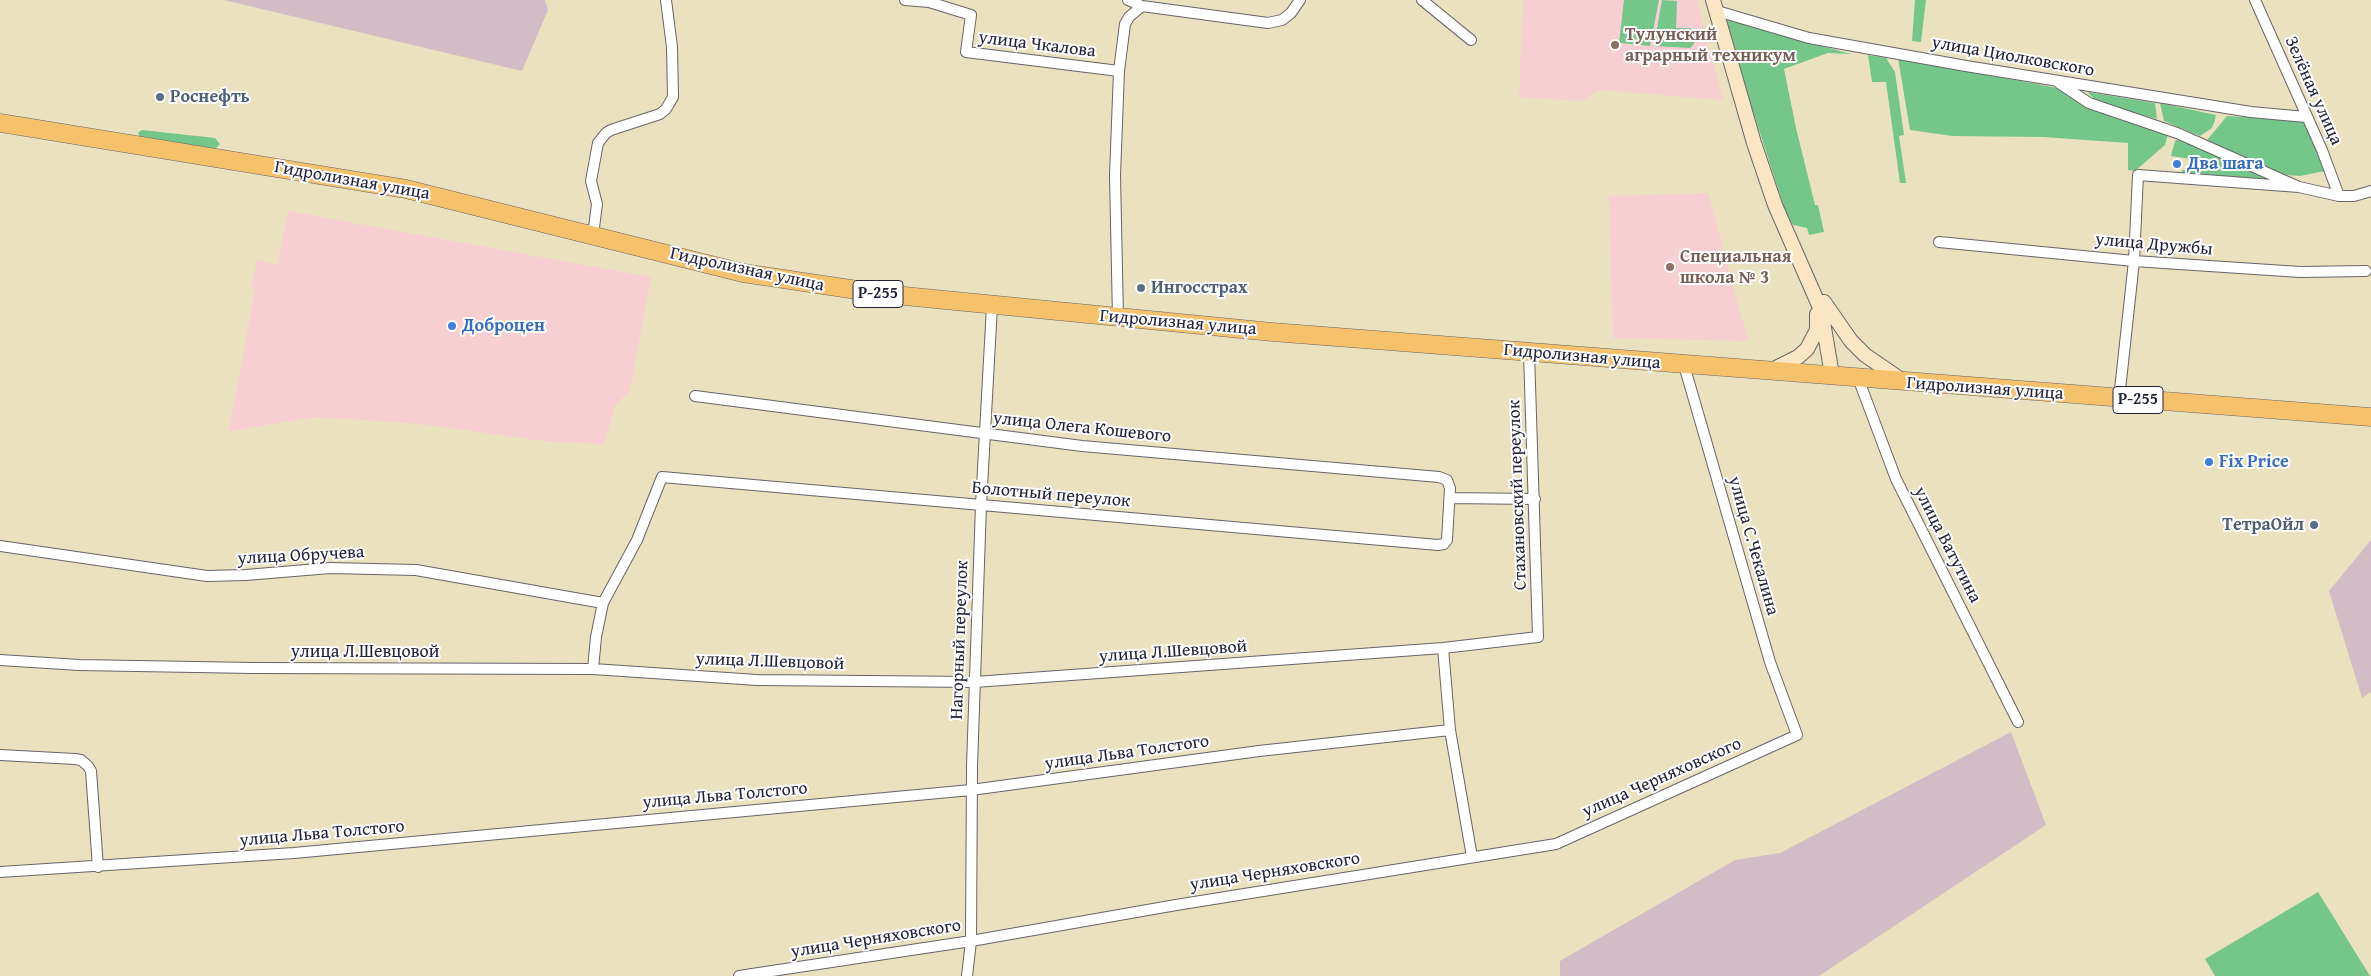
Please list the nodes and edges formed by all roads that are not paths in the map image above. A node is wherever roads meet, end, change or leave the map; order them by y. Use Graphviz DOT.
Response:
graph roads {
  1 [pos="666,0"];
  2 [pos="905,0"];
  3 [pos="1128,0"];
  4 [pos="1300,0"];
  5 [pos="1422,0"];
  6 [pos="2255,0"];
  7 [pos="1142,6"];
  8 [pos="1715,6"];
  9 [pos="1471,40"];
  10 [pos="1119,71"];
  11 [pos="2056,81"];
  12 [pos="2306,117"];
  13 [pos="0,123"];
  14 [pos="2298,187"];
  15 [pos="2371,191"];
  16 [pos="2339,196"];
  17 [pos="593,235"];
  18 [pos="1940,242"];
  19 [pos="2134,260"];
  20 [pos="2366,271"];
  21 [pos="1806,274"];
  22 [pos="1815,296"];
  23 [pos="992,306"];
  24 [pos="1118,318"];
  25 [pos="1529,352"];
  26 [pos="1684,365"];
  27 [pos="1770,371"];
  28 [pos="1832,375"];
  29 [pos="1858,378"];
  30 [pos="1906,382"];
  31 [pos="695,396"];
  32 [pos="2119,399"];
  33 [pos="2371,418"];
  34 [pos="985,434"];
  35 [pos="1450,498"];
  36 [pos="1535,500"];
  37 [pos="982,505"];
  38 [pos="0,546"];
  39 [pos="603,603"];
  40 [pos="1538,637"];
  41 [pos="1443,648"];
  42 [pos="0,660"];
  43 [pos="593,669"];
  44 [pos="975,682"];
  45 [pos="2018,722"];
  46 [pos="1450,730"];
  47 [pos="1797,735"];
  48 [pos="0,755"];
  49 [pos="971,790"];
  50 [pos="1472,857"];
  51 [pos="98,867"];
  52 [pos="0,872"];
  53 [pos="971,941"];
  54 [pos="739,976"];
  55 [pos="968,976"];
  1 -- 17 [label="street"];
  2 -- 10 [label="street, улица Чкалова"];
  3 -- 7 [label="street"];
  4 -- 7 [label="street"];
  5 -- 9 [label="street"];
  6 -- 12 [label="street, Зелёная улица"];
  7 -- 10 [label="street, улица Чкалова"];
  8 -- 11 [label="street, улица Циолковского"];
  8 -- 21 [label="street"];
  10 -- 24 [label="street, улица Чкалова"];
  11 -- 12 [label="street, улица Циолковского"];
  11 -- 14 [label="street"];
  12 -- 16 [label="street, Зелёная улица"];
  13 -- 17 [label="highway, Гидролизная улица / Р-255"];
  14 -- 16 [label="street"];
  14 -- 19 [label="street"];
  15 -- 16 [label="street"];
  17 -- 23 [label="highway, Гидролизная улица / Р-255"];
  18 -- 19 [label="street, улица Дружбы"];
  19 -- 20 [label="street, улица Дружбы"];
  19 -- 32 [label="street"];
  21 -- 22 [label="street"];
  21 -- 30 [label="street"];
  22 -- 27 [label="street"];
  22 -- 28 [label="street"];
  23 -- 24 [label="highway, Гидролизная улица / Р-255"];
  23 -- 34 [label="street, Нагорный переулок"];
  24 -- 25 [label="highway, Гидролизная улица / Р-255"];
  25 -- 26 [label="highway, Гидролизная улица / Р-255"];
  25 -- 36 [label="street, Стахановский переулок"];
  26 -- 27 [label="highway, Гидролизная улица / Р-255"];
  26 -- 47 [label="street, улица С.Чекалина"];
  27 -- 28 [label="highway, Гидролизная улица / Р-255"];
  28 -- 29 [label="highway, Гидролизная улица / Р-255"];
  29 -- 30 [label="highway, Гидролизная улица / Р-255"];
  29 -- 45 [label="street, улица Ватутина"];
  30 -- 32 [label="highway, Гидролизная улица / Р-255"];
  31 -- 34 [label="street, улица Олега Кошевого"];
  32 -- 33 [label="highway, Гидролизная улица / Р-255"];
  34 -- 35 [label="street, улица Олега Кошевого"];
  34 -- 37 [label="street, Нагорный переулок"];
  35 -- 36 [label="street"];
  35 -- 37 [label="street, Болотный переулок"];
  36 -- 40 [label="street, Стахановский переулок"];
  37 -- 39 [label="street, Болотный переулок"];
  37 -- 44 [label="street, Нагорный переулок"];
  38 -- 39 [label="street, улица Обручева"];
  39 -- 43 [label="street"];
  40 -- 41 [label="street, улица Л.Шевцовой"];
  41 -- 44 [label="street, улица Л.Шевцовой"];
  41 -- 46 [label="street"];
  42 -- 43 [label="street, улица Л.Шевцовой"];
  43 -- 44 [label="street, улица Л.Шевцовой"];
  44 -- 49 [label="street, Нагорный переулок"];
  46 -- 49 [label="street, улица Льва Толстого"];
  46 -- 50 [label="street"];
  47 -- 50 [label="street, улица Черняховского"];
  48 -- 51 [label="street"];
  49 -- 51 [label="street, улица Льва Толстого"];
  49 -- 53 [label="street, Нагорный переулок"];
  50 -- 53 [label="street, улица Черняховского"];
  51 -- 52 [label="street, улица Льва Толстого"];
  53 -- 54 [label="street, улица Черняховского"];
  53 -- 55 [label="street, Нагорный переулок"];
}
